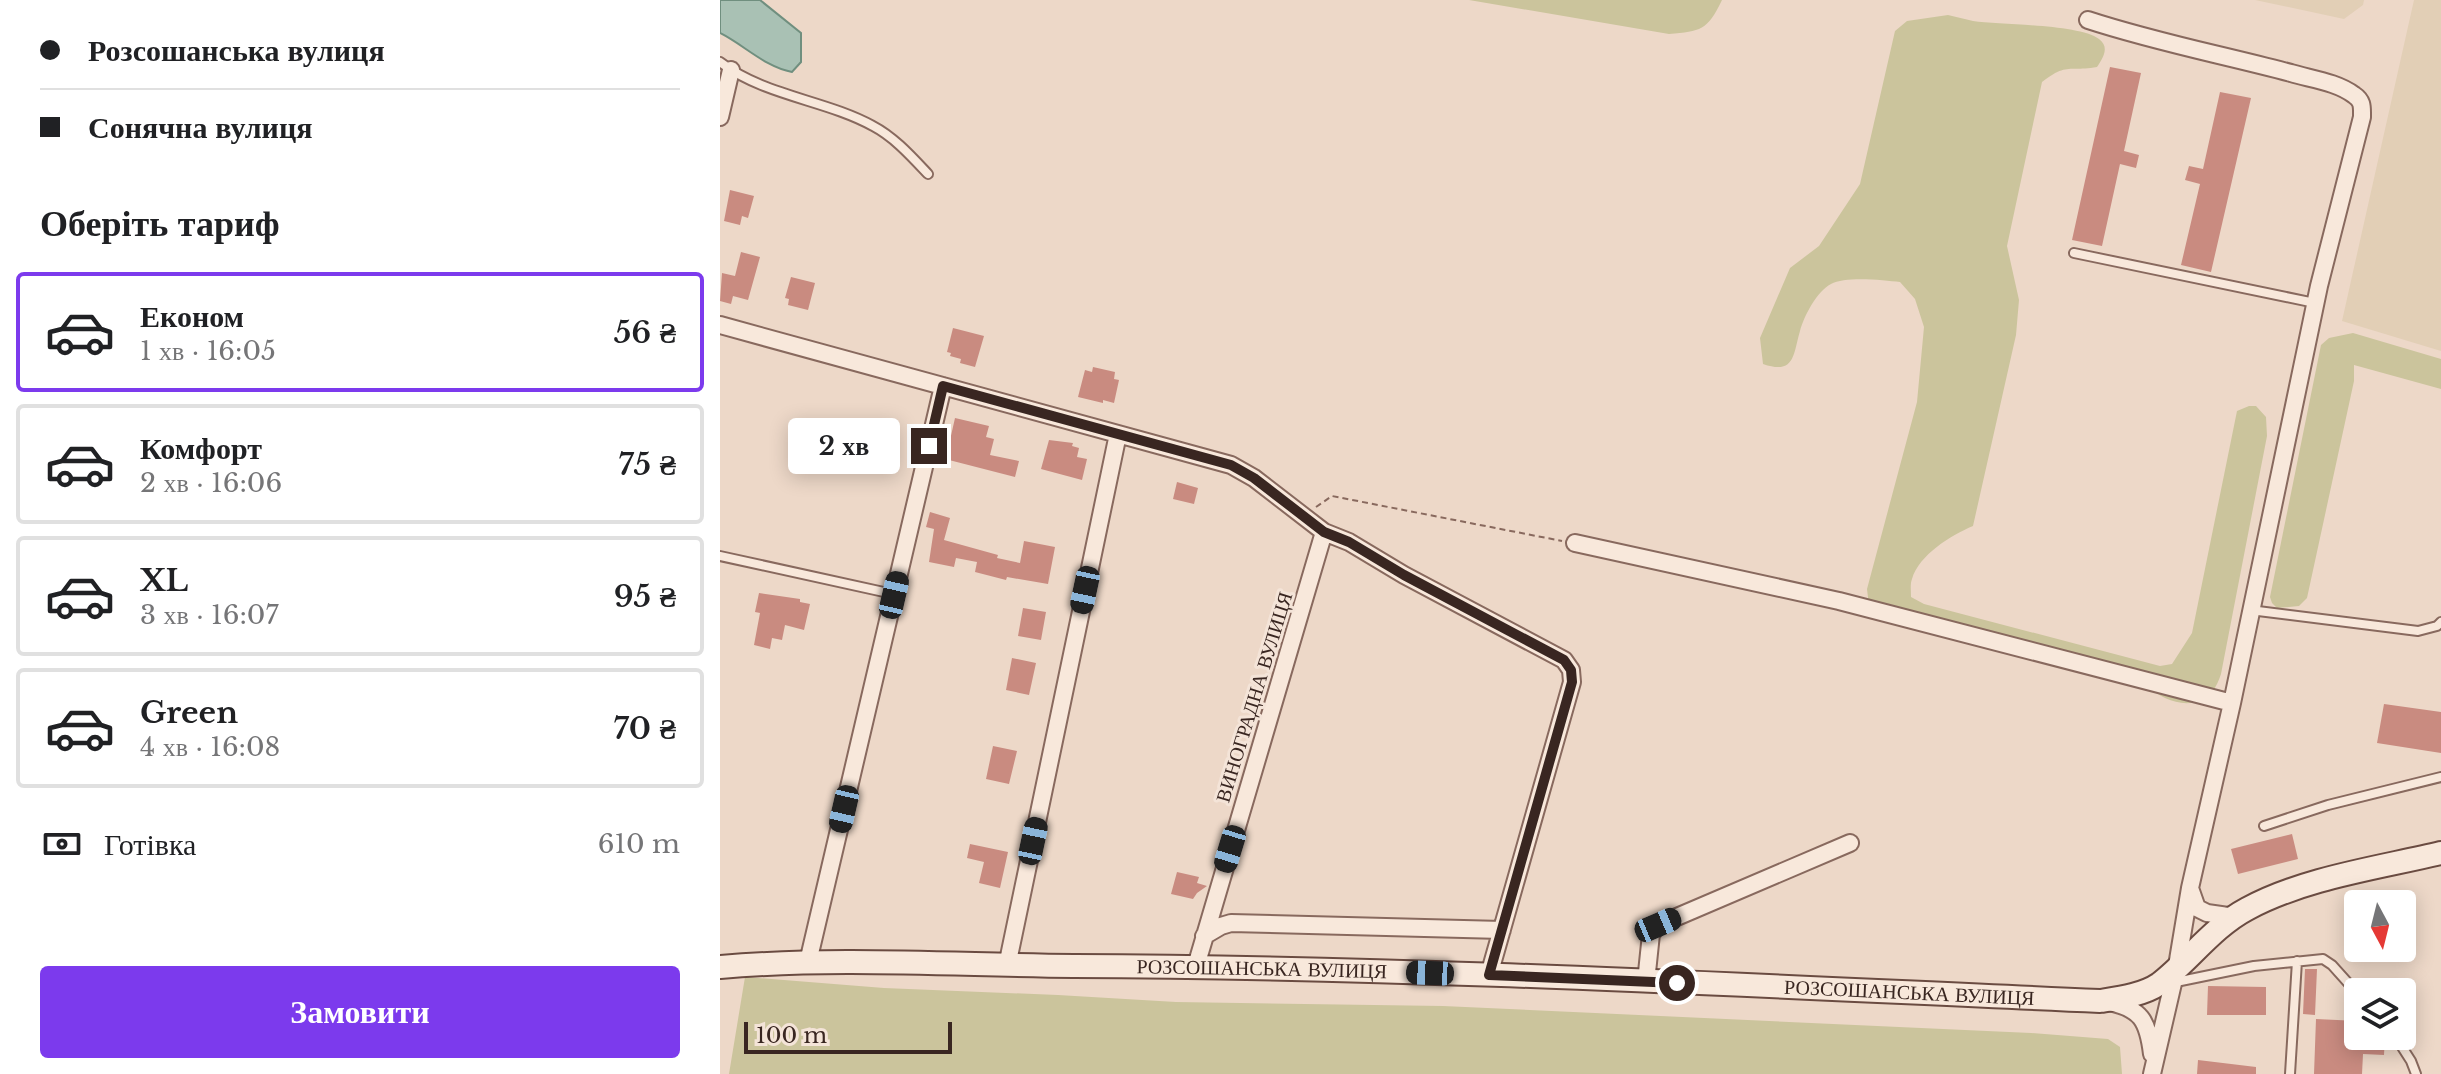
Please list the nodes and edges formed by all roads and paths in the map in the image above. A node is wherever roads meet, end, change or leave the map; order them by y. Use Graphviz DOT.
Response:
graph roads {
  1 [pos="2088,20"];
  2 [pos="726,66"];
  3 [pos="720,117"];
  4 [pos="928,174"];
  5 [pos="2074,253"];
  6 [pos="2315,303"];
  7 [pos="720,325"];
  8 [pos="943,386"];
  9 [pos="1118,434"];
  10 [pos="1324,532"];
  11 [pos="1575,543"];
  12 [pos="720,556"];
  13 [pos="894,595"];
  14 [pos="2250,610"];
  15 [pos="2441,622"];
  16 [pos="2232,703"];
  17 [pos="2441,777"];
  18 [pos="2264,826"];
  19 [pos="1850,843"];
  20 [pos="2441,853"];
  21 [pos="2190,888"];
  22 [pos="2235,917"];
  23 [pos="1502,930"];
  24 [pos="1204,936"];
  25 [pos="2297,961"];
  26 [pos="808,962"];
  27 [pos="1007,966"];
  28 [pos="1196,966"];
  29 [pos="720,967"];
  30 [pos="1489,975"];
  31 [pos="2169,978"];
  32 [pos="2344,978"];
  33 [pos="1646,982"];
  34 [pos="2100,1001"];
  35 [pos="2404,1050"];
  36 [pos="2153,1071"];
  37 [pos="2290,1074"];
  38 [pos="2416,1074"];
  1 -- 6 [label="street"];
  2 -- 3 [label="street"];
  2 -- 4 [label="lane"];
  5 -- 6 [label="lane"];
  6 -- 14 [label="street"];
  7 -- 8 [label="street"];
  8 -- 9 [label="street"];
  8 -- 13 [label="street"];
  9 -- 10 [label="street"];
  9 -- 27 [label="street"];
  10 -- 11 [label="path"];
  10 -- 23 [label="street"];
  10 -- 24 [label="street, ВИНОГРАДНА ВУЛИЦЯ"];
  11 -- 16 [label="street"];
  12 -- 13 [label="lane"];
  13 -- 26 [label="street"];
  14 -- 15 [label="lane"];
  14 -- 16 [label="street"];
  16 -- 21 [label="street"];
  17 -- 18 [label="lane"];
  19 -- 33 [label="street"];
  20 -- 22 [label="street"];
  21 -- 22 [label="street"];
  21 -- 31 [label="street"];
  22 -- 31 [label="street"];
  23 -- 24 [label="street"];
  23 -- 30 [label="street"];
  24 -- 28 [label="street, ВИНОГРАДНА ВУЛИЦЯ"];
  25 -- 31 [label="lane"];
  25 -- 32 [label="lane"];
  25 -- 37 [label="lane"];
  26 -- 27 [label="street, РОЗСОШАНСЬКА ВУЛИЦЯ"];
  26 -- 29 [label="street, РОЗСОШАНСЬКА ВУЛИЦЯ"];
  27 -- 28 [label="street, РОЗСОШАНСЬКА ВУЛИЦЯ"];
  28 -- 30 [label="street, РОЗСОШАНСЬКА ВУЛИЦЯ"];
  30 -- 33 [label="street, РОЗСОШАНСЬКА ВУЛИЦЯ"];
  31 -- 34 [label="street, РОЗСОШАНСЬКА ВУЛИЦЯ"];
  31 -- 36 [label="street"];
  33 -- 34 [label="street, РОЗСОШАНСЬКА ВУЛИЦЯ"];
  34 -- 36 [label="street"];
  35 -- 38 [label="lane"];
}
